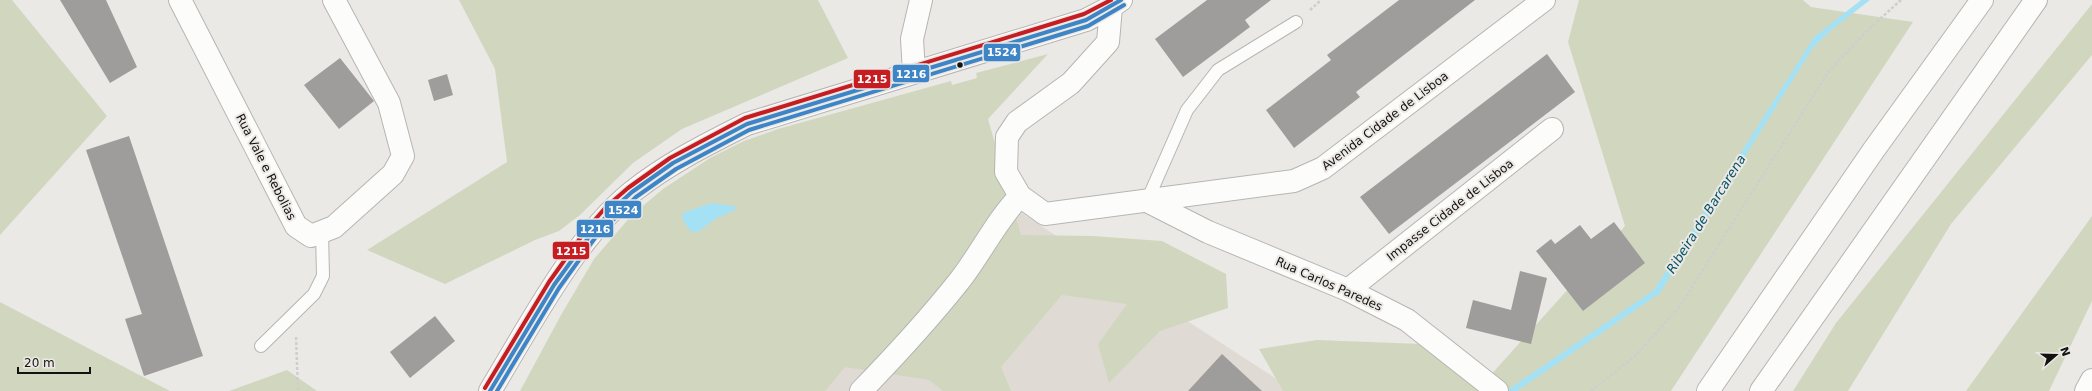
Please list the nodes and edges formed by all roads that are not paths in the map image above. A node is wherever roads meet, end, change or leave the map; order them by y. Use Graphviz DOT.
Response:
graph roads {
  1 [pos="180,0"];
  2 [pos="334,0"];
  3 [pos="921,0"];
  4 [pos="1544,0"];
  5 [pos="1982,0"];
  6 [pos="2036,0"];
  7 [pos="1116,4"];
  8 [pos="1296,22"];
  9 [pos="914,72"];
  10 [pos="1552,129"];
  11 [pos="1147,201"];
  12 [pos="1014,203"];
  13 [pos="322,232"];
  14 [pos="1348,290"];
  15 [pos="261,346"];
  16 [pos="2092,380"];
  17 [pos="490,391"];
  18 [pos="861,391"];
  19 [pos="1497,391"];
  20 [pos="1708,391"];
  21 [pos="1761,391"];
  22 [pos="2086,391"];
  1 -- 13 [label="main road, Rua Vale e Rebolias"];
  2 -- 13 [label="main road"];
  3 -- 9 [label="main road"];
  4 -- 11 [label="main road, Avenida Cidade de Lisboa"];
  5 -- 20 [label="main road"];
  6 -- 21 [label="main road"];
  7 -- 9 [label="main road"];
  7 -- 12 [label="main road"];
  8 -- 11 [label="lane"];
  9 -- 17 [label="main road"];
  10 -- 14 [label="main road, Impasse Cidade de Lisboa"];
  11 -- 12 [label="main road, Avenida Cidade de Lisboa"];
  11 -- 14 [label="main road, Rua Carlos Paredes"];
  12 -- 18 [label="main road"];
  13 -- 15 [label="lane"];
  14 -- 19 [label="main road, Rua Carlos Paredes"];
  16 -- 22 [label="main road"];
}
